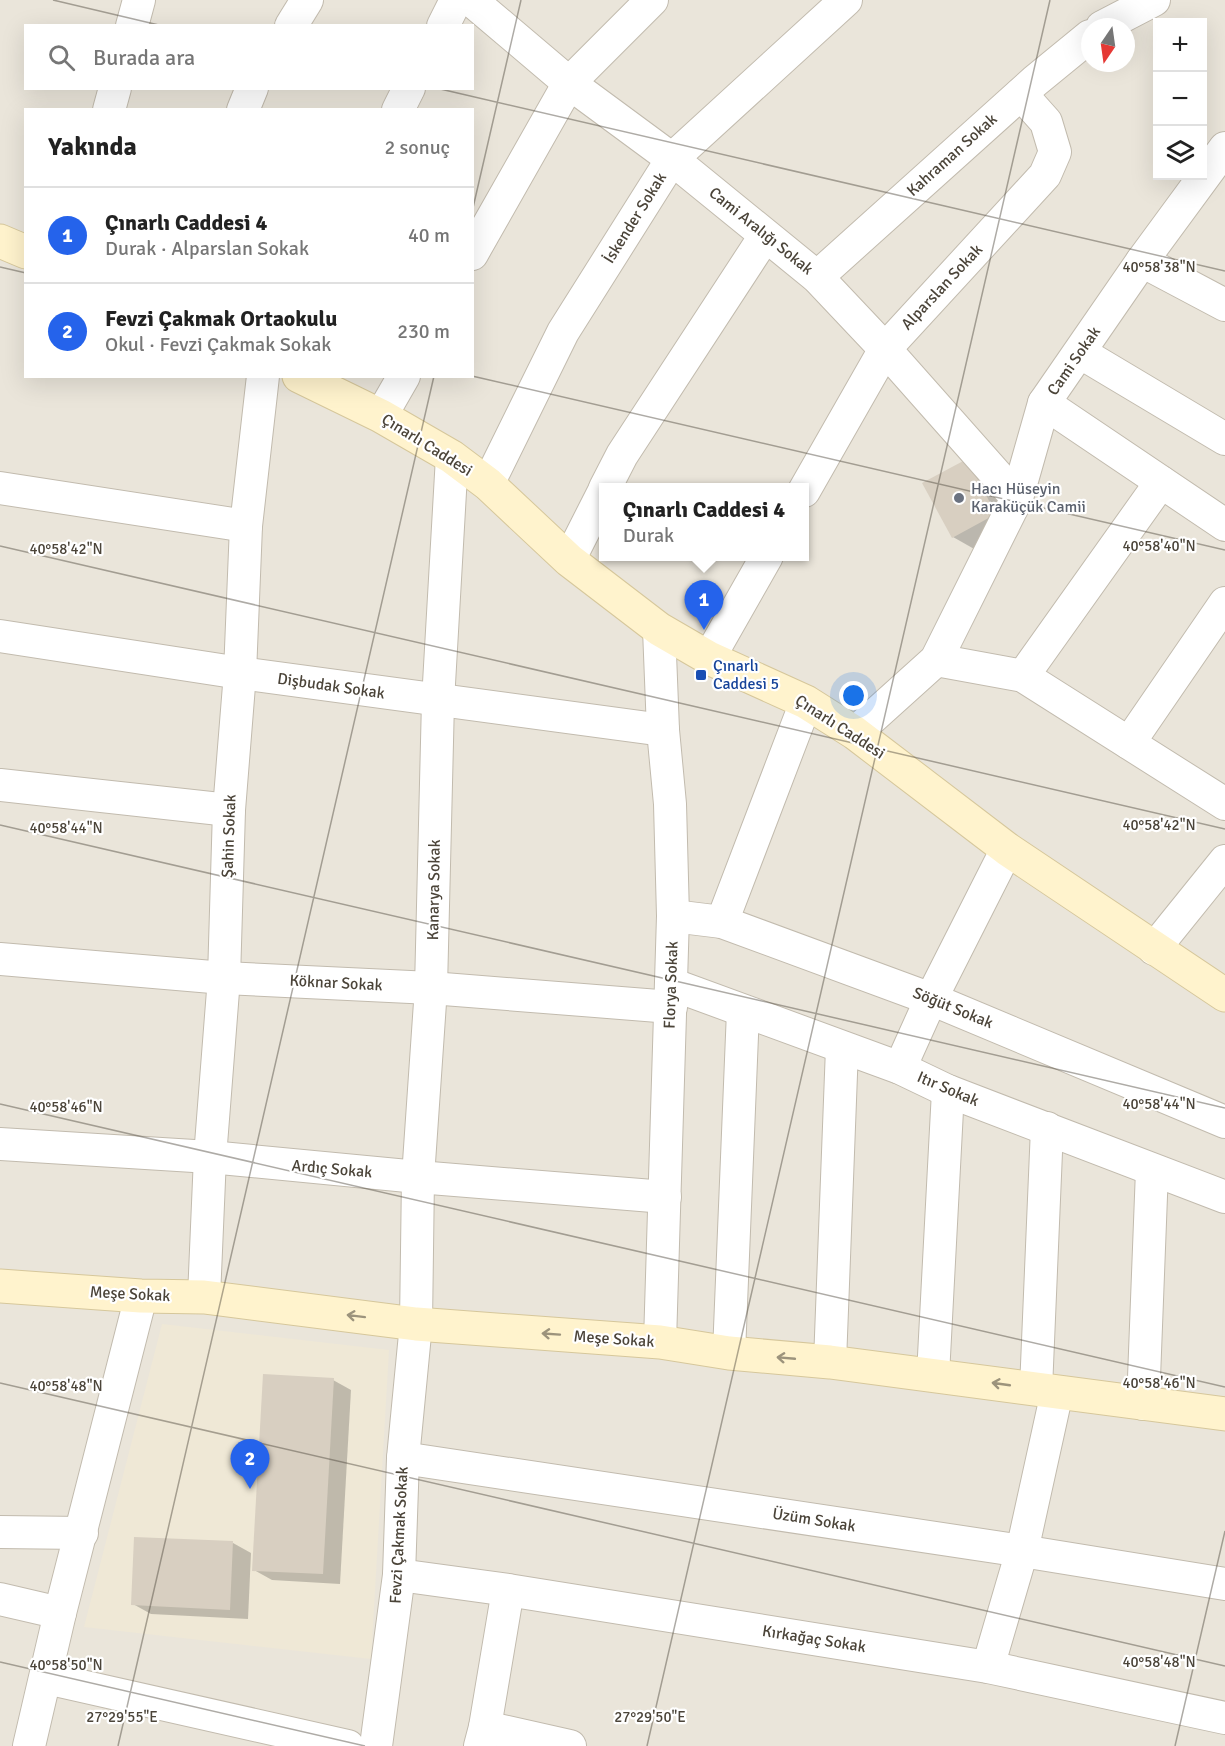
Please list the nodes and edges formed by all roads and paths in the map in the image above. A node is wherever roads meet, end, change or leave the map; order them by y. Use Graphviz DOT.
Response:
graph roads {
  1 [pos="139,0"];
  2 [pos="307,0"];
  3 [pos="456,0"];
  4 [pos="471,0"];
  5 [pos="652,0"];
  6 [pos="846,0"];
  7 [pos="1154,0"];
  8 [pos="1119,18"];
  9 [pos="133,24"];
  10 [pos="292,24"];
  11 [pos="444,24"];
  12 [pos="1081,44"];
  13 [pos="569,83"];
  14 [pos="114,90"];
  15 [pos="251,90"];
  16 [pos="408,90"];
  17 [pos="1021,94"];
  18 [pos="110,108"];
  19 [pos="244,108"];
  20 [pos="399,108"];
  21 [pos="1223,154"];
  22 [pos="672,159"];
  23 [pos="765,236"];
  24 [pos="0,241"];
  25 [pos="474,250"];
  26 [pos="24,251"];
  27 [pos="1142,261"];
  28 [pos="817,277"];
  29 [pos="1225,305"];
  30 [pos="885,349"];
  31 [pos="1081,353"];
  32 [pos="262,378"];
  33 [pos="303,378"];
  34 [pos="403,378"];
  35 [pos="1044,404"];
  36 [pos="381,416"];
  37 [pos="1225,439"];
  38 [pos="452,457"];
  39 [pos="1161,482"];
  40 [pos="607,483"];
  41 [pos="809,483"];
  42 [pos="488,484"];
  43 [pos="0,488"];
  44 [pos="1017,498"];
  45 [pos="599,499"];
  46 [pos="1225,525"];
  47 [pos="246,526"];
  48 [pos="569,560"];
  49 [pos="764,561"];
  50 [pos="1225,603"];
  51 [pos="659,629"];
  52 [pos="0,636"];
  53 [pos="709,658"];
  54 [pos="936,660"];
  55 [pos="240,673"];
  56 [pos="1023,676"];
  57 [pos="438,700"];
  58 [pos="806,702"];
  59 [pos="663,730"];
  60 [pos="855,733"];
  61 [pos="1129,743"];
  62 [pos="0,785"];
  63 [pos="1225,804"];
  64 [pos="229,810"];
  65 [pos="1007,849"];
  66 [pos="1225,861"];
  67 [pos="674,916"];
  68 [pos="722,922"];
  69 [pos="1154,949"];
  70 [pos="0,959"];
  71 [pos="224,978"];
  72 [pos="431,988"];
  73 [pos="1225,995"];
  74 [pos="671,996"];
  75 [pos="931,999"];
  76 [pos="743,1011"];
  77 [pos="842,1048"];
  78 [pos="900,1068"];
  79 [pos="948,1091"];
  80 [pos="1225,1122"];
  81 [pos="1047,1128"];
  82 [pos="0,1143"];
  83 [pos="210,1157"];
  84 [pos="1152,1170"];
  85 [pos="418,1177"];
  86 [pos="1223,1188"];
  87 [pos="664,1197"];
  88 [pos="0,1286"];
  89 [pos="141,1296"];
  90 [pos="204,1297"];
  91 [pos="416,1324"];
  92 [pos="660,1342"];
  93 [pos="729,1353"];
  94 [pos="830,1362"];
  95 [pos="933,1375"];
  96 [pos="1047,1390"];
  97 [pos="1143,1404"];
  98 [pos="1225,1414"];
  99 [pos="403,1458"];
  100 [pos="0,1532"];
  101 [pos="82,1533"];
  102 [pos="1022,1551"];
  103 [pos="399,1575"];
  104 [pos="1225,1584"];
  105 [pos="508,1590"];
  106 [pos="0,1599"];
  107 [pos="60,1613"];
  108 [pos="988,1667"];
  109 [pos="46,1678"];
  110 [pos="1225,1718"];
  111 [pos="483,1736"];
  112 [pos="29,1746"];
  113 [pos="348,1746"];
  114 [pos="376,1746"];
  115 [pos="570,1746"];
  1 -- 9 [label="street"];
  2 -- 10 [label="street"];
  3 -- 11 [label="street"];
  4 -- 13 [label="street, Cami Aralığı Sokak"];
  5 -- 13 [label="street"];
  6 -- 22 [label="street, İskender Sokak"];
  7 -- 8 [label="street"];
  12 -- 17 [label="street, Kahraman Sokak"];
  13 -- 22 [label="street, Cami Aralığı Sokak"];
  13 -- 25 [label="street"];
  14 -- 18 [label="street"];
  15 -- 19 [label="street"];
  16 -- 20 [label="street"];
  17 -- 28 [label="street, Kahraman Sokak"];
  17 -- 30 [label="street, Alparslan Sokak"];
  21 -- 27 [label="street, Cami Sokak"];
  22 -- 23 [label="street, Cami Aralığı Sokak"];
  22 -- 42 [label="street, İskender Sokak"];
  23 -- 28 [label="street, Cami Aralığı Sokak"];
  23 -- 40 [label="street"];
  24 -- 26 [label="street"];
  27 -- 29 [label="street"];
  27 -- 31 [label="street, Cami Sokak"];
  28 -- 30 [label="street, Cami Aralığı Sokak"];
  30 -- 41 [label="street, Alparslan Sokak"];
  30 -- 44 [label="street, Cami Aralığı Sokak"];
  31 -- 35 [label="street, Cami Sokak"];
  31 -- 37 [label="street"];
  32 -- 47 [label="street, Şahin Sokak"];
  33 -- 36 [label="street, Çınarlı Caddesi"];
  34 -- 36 [label="street"];
  35 -- 39 [label="street"];
  35 -- 44 [label="street, Cami Sokak"];
  36 -- 38 [label="street, Çınarlı Caddesi"];
  38 -- 42 [label="street, Çınarlı Caddesi"];
  38 -- 57 [label="street, Kanarya Sokak"];
  39 -- 46 [label="street"];
  39 -- 56 [label="street"];
  42 -- 48 [label="street, Çınarlı Caddesi"];
  43 -- 47 [label="street"];
  44 -- 54 [label="street, Cami Sokak"];
  45 -- 48 [label="street"];
  47 -- 55 [label="street, Şahin Sokak"];
  48 -- 51 [label="street, Çınarlı Caddesi"];
  49 -- 53 [label="street"];
  50 -- 61 [label="street"];
  51 -- 53 [label="street, Çınarlı Caddesi"];
  51 -- 59 [label="street, Florya Sokak"];
  52 -- 55 [label="street, Dişbudak Sokak"];
  53 -- 58 [label="street, Çınarlı Caddesi"];
  54 -- 56 [label="street"];
  54 -- 60 [label="street, Cami Sokak"];
  55 -- 57 [label="street, Dişbudak Sokak"];
  55 -- 64 [label="street, Şahin Sokak"];
  56 -- 61 [label="street"];
  57 -- 59 [label="street, Dişbudak Sokak"];
  57 -- 72 [label="street, Kanarya Sokak"];
  58 -- 60 [label="street, Çınarlı Caddesi"];
  58 -- 68 [label="street"];
  59 -- 67 [label="street, Florya Sokak"];
  60 -- 65 [label="street, Çınarlı Caddesi"];
  61 -- 63 [label="street"];
  62 -- 64 [label="street"];
  64 -- 71 [label="street, Şahin Sokak"];
  65 -- 69 [label="street, Çınarlı Caddesi"];
  65 -- 75 [label="street"];
  66 -- 69 [label="street"];
  67 -- 68 [label="street, Söğüt Sokak"];
  67 -- 74 [label="street, Florya Sokak"];
  68 -- 75 [label="street, Söğüt Sokak"];
  69 -- 73 [label="street, Çınarlı Caddesi"];
  70 -- 71 [label="street, Köknar Sokak"];
  71 -- 72 [label="street, Köknar Sokak"];
  71 -- 83 [label="street, Şahin Sokak"];
  72 -- 74 [label="street, Köknar Sokak"];
  72 -- 85 [label="street, Kanarya Sokak"];
  74 -- 76 [label="street, Itır Sokak"];
  74 -- 87 [label="street, Florya Sokak"];
  75 -- 78 [label="street"];
  75 -- 80 [label="street, Söğüt Sokak"];
  76 -- 77 [label="street, Itır Sokak"];
  76 -- 93 [label="street"];
  77 -- 78 [label="street, Itır Sokak"];
  77 -- 94 [label="street"];
  78 -- 79 [label="street, Itır Sokak"];
  79 -- 81 [label="street, Itır Sokak"];
  79 -- 95 [label="street"];
  81 -- 84 [label="street, Itır Sokak"];
  81 -- 96 [label="street"];
  82 -- 83 [label="street, Ardıç Sokak"];
  83 -- 85 [label="street, Ardıç Sokak"];
  83 -- 90 [label="street, Şahin Sokak"];
  84 -- 86 [label="street, Itır Sokak"];
  84 -- 97 [label="street"];
  85 -- 87 [label="street, Ardıç Sokak"];
  85 -- 91 [label="street, Kanarya Sokak"];
  87 -- 92 [label="street, Florya Sokak"];
  88 -- 89 [label="street, Meşe Sokak"];
  89 -- 90 [label="street, Meşe Sokak"];
  89 -- 101 [label="street"];
  91 -- 90 [label="street, Meşe Sokak, one-way"];
  92 -- 91 [label="street, Meşe Sokak, one-way"];
  91 -- 99 [label="street, Fevzi Çakmak Sokak"];
  92 -- 93 [label="street, Meşe Sokak"];
  94 -- 93 [label="street, Meşe Sokak, one-way"];
  94 -- 95 [label="street, Meşe Sokak"];
  96 -- 95 [label="street, Meşe Sokak, one-way"];
  96 -- 97 [label="street, Meşe Sokak"];
  96 -- 102 [label="street"];
  97 -- 98 [label="street, Meşe Sokak"];
  99 -- 102 [label="street, Üzüm Sokak"];
  99 -- 103 [label="street, Fevzi Çakmak Sokak"];
  100 -- 101 [label="street"];
  101 -- 107 [label="street"];
  102 -- 104 [label="street, Üzüm Sokak"];
  102 -- 108 [label="street"];
  103 -- 105 [label="street, Kırkağaç Sokak"];
  103 -- 114 [label="street, Fevzi Çakmak Sokak"];
  105 -- 108 [label="street, Kırkağaç Sokak"];
  105 -- 111 [label="street"];
  106 -- 107 [label="street"];
  107 -- 109 [label="street"];
  108 -- 110 [label="street, Kırkağaç Sokak"];
  109 -- 112 [label="street"];
  109 -- 113 [label="street"];
  111 -- 115 [label="street"];
}
